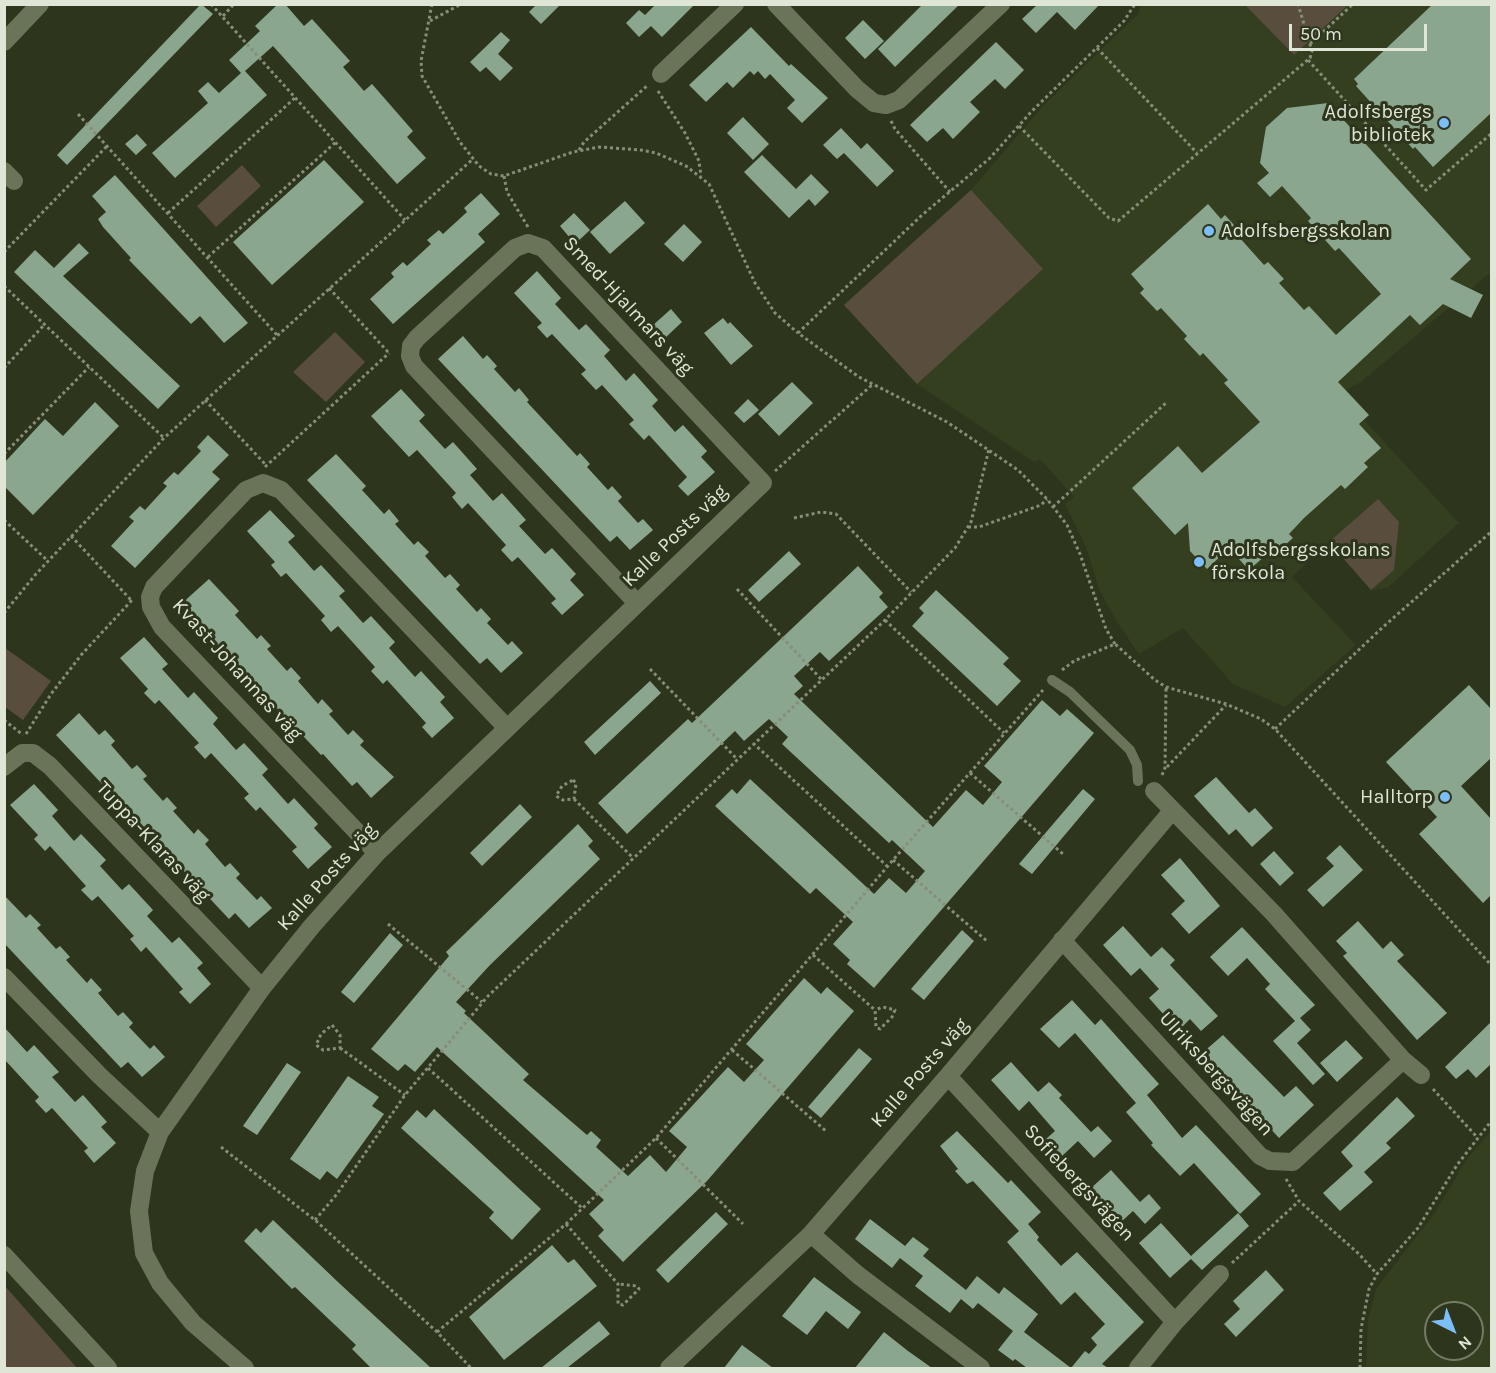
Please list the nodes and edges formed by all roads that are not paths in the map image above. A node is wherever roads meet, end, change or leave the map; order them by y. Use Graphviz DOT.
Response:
graph roads {
  1 [pos="40,4"];
  2 [pos="735,4"];
  3 [pos="776,4"];
  4 [pos="1001,4"];
  5 [pos="4,42"];
  6 [pos="656,78"];
  7 [pos="767,479"];
  8 [pos="637,603"];
  9 [pos="1052,680"];
  10 [pos="507,728"];
  11 [pos="4,766"];
  12 [pos="1138,781"];
  13 [pos="1154,791"];
  14 [pos="1172,811"];
  15 [pos="377,853"];
  16 [pos="1062,940"];
  17 [pos="4,977"];
  18 [pos="262,988"];
  19 [pos="1403,1060"];
  20 [pos="1421,1075"];
  21 [pos="948,1076"];
  22 [pos="160,1132"];
  23 [pos="811,1234"];
  24 [pos="4,1255"];
  25 [pos="1220,1274"];
  26 [pos="1175,1322"];
  27 [pos="679,1365"];
  28 [pos="108,1368"];
  29 [pos="245,1368"];
  30 [pos="981,1368"];
  31 [pos="1138,1368"];
  1 -- 5 [label="street"];
  2 -- 6 [label="street"];
  3 -- 4 [label="street"];
  7 -- 8 [label="street, Kalle Posts väg"];
  7 -- 8 [label="street, Smed-Hjalmars väg"];
  8 -- 10 [label="street, Kalle Posts väg"];
  9 -- 12 [label="lane"];
  10 -- 15 [label="street, Kalle Posts väg"];
  10 -- 15 [label="street, Kvast-Johannas väg"];
  11 -- 18 [label="street, Tuppa-Klaras väg"];
  13 -- 14 [label="street"];
  14 -- 16 [label="street, Kalle Posts väg"];
  14 -- 19 [label="street"];
  15 -- 18 [label="street, Kalle Posts väg"];
  16 -- 19 [label="street, Ulriksbergsvägen"];
  16 -- 21 [label="street, Kalle Posts väg"];
  17 -- 22 [label="street"];
  18 -- 22 [label="street, Kalle Posts väg"];
  19 -- 20 [label="street"];
  21 -- 23 [label="street, Kalle Posts väg"];
  21 -- 26 [label="street, Sofiebergsvägen"];
  22 -- 29 [label="street, Kalle Posts väg"];
  23 -- 27 [label="street, Kalle Posts väg"];
  23 -- 30 [label="street"];
  24 -- 28 [label="street"];
  25 -- 26 [label="street"];
  26 -- 31 [label="street"];
}
